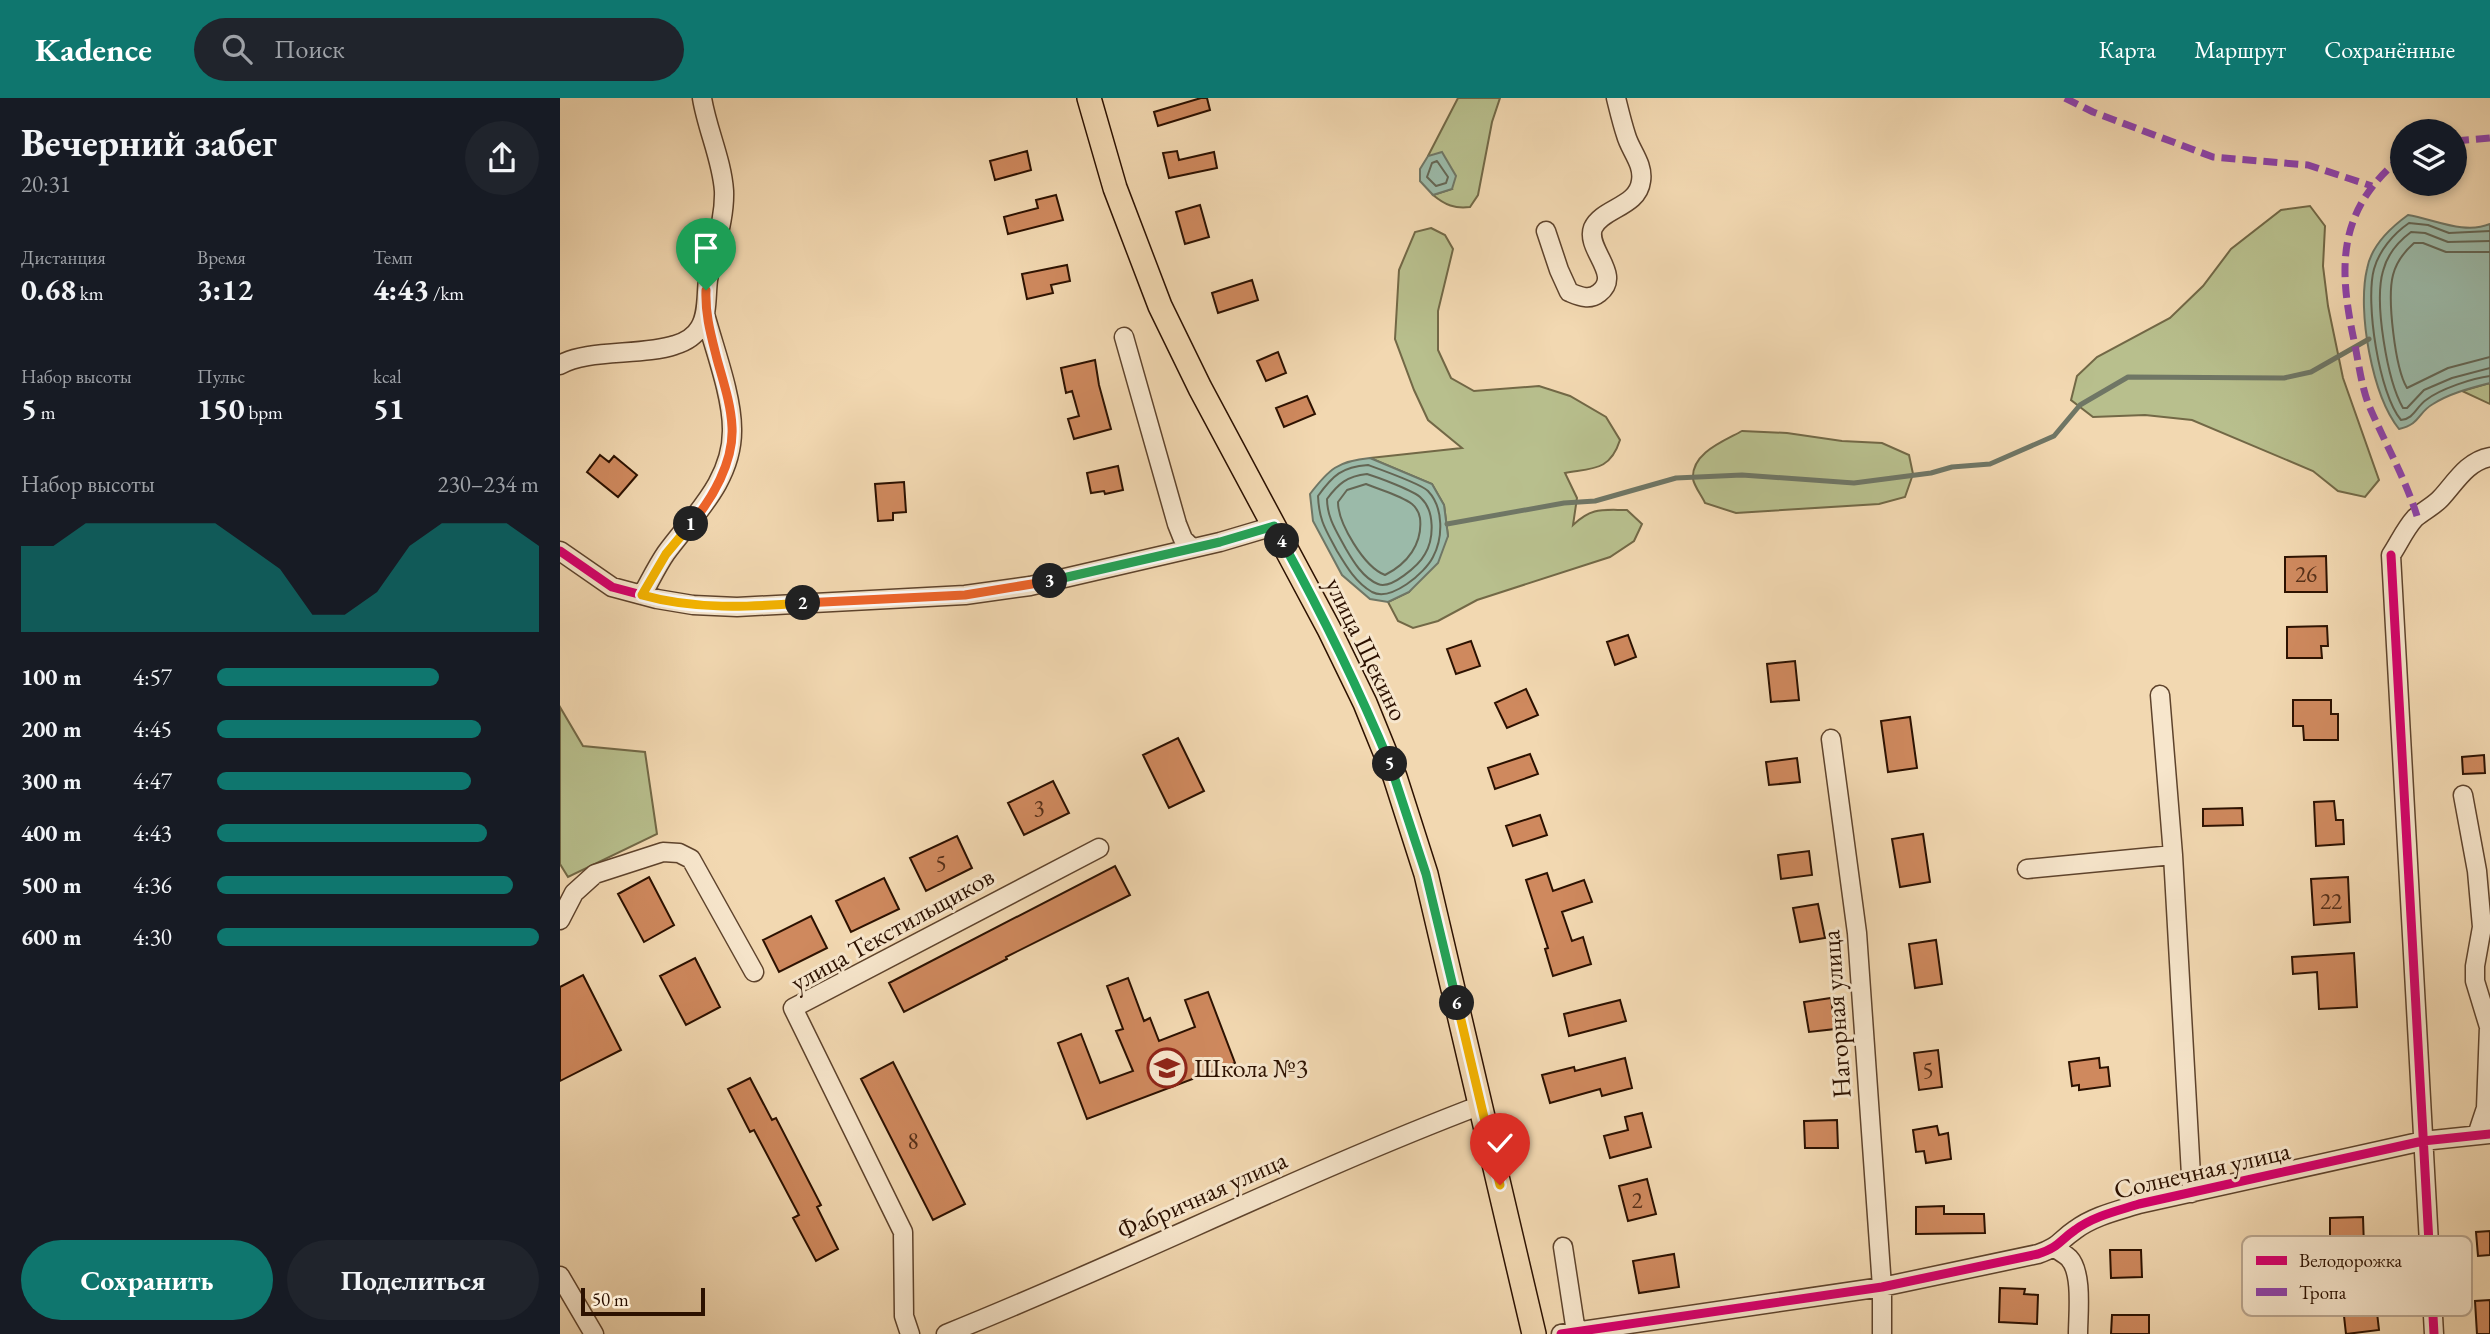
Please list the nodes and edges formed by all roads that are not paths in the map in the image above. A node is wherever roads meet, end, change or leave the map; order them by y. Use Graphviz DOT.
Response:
graph roads {
  1 [pos="702,98"];
  2 [pos="1088,98"];
  3 [pos="1616,98"];
  4 [pos="1546,231"];
  5 [pos="705,314"];
  6 [pos="1124,337"];
  7 [pos="560,365"];
  8 [pos="2490,457"];
  9 [pos="1274,526"];
  10 [pos="1192,548"];
  11 [pos="560,551"];
  12 [pos="642,595"];
  13 [pos="2160,695"];
  14 [pos="1831,738"];
  15 [pos="2463,795"];
  16 [pos="1100,848"];
  17 [pos="2174,855"];
  18 [pos="2027,869"];
  19 [pos="560,920"];
  20 [pos="754,972"];
  21 [pos="1481,1105"];
  22 [pos="2484,1135"];
  23 [pos="2423,1142"];
  24 [pos="2192,1193"];
  25 [pos="2428,1236"];
  26 [pos="1563,1247"];
  27 [pos="2055,1248"];
  28 [pos="562,1283"];
  29 [pos="1882,1287"];
  30 [pos="2433,1316"];
  31 [pos="1568,1333"];
  32 [pos="594,1334"];
  33 [pos="910,1334"];
  34 [pos="946,1334"];
  35 [pos="1534,1334"];
  36 [pos="1882,1334"];
  37 [pos="2078,1334"];
  38 [pos="2434,1334"];
  1 -- 5 [label="street"];
  2 -- 9 [label="main road, улица Щекино"];
  3 -- 4 [label="street"];
  5 -- 7 [label="street"];
  5 -- 12 [label="street"];
  6 -- 10 [label="street"];
  8 -- 23 [label="street"];
  9 -- 10 [label="street"];
  9 -- 21 [label="main road, улица Щекино"];
  10 -- 12 [label="street"];
  11 -- 12 [label="street"];
  13 -- 17 [label="street"];
  14 -- 29 [label="street, Нагорная улица"];
  15 -- 22 [label="street"];
  16 -- 33 [label="street, улица Текстильщиков"];
  17 -- 18 [label="street"];
  17 -- 24 [label="street"];
  19 -- 20 [label="street"];
  21 -- 34 [label="street, Фабричная улица"];
  21 -- 35 [label="main road, улица Щекино"];
  22 -- 23 [label="street, Солнечная улица"];
  23 -- 24 [label="street, Солнечная улица"];
  23 -- 25 [label="street"];
  24 -- 27 [label="street, Солнечная улица"];
  26 -- 31 [label="street"];
  27 -- 29 [label="street, Солнечная улица"];
  27 -- 37 [label="street"];
  28 -- 32 [label="street"];
  29 -- 31 [label="street, Солнечная улица"];
  29 -- 36 [label="street, Нагорная улица"];
  30 -- 38 [label="street"];
}
